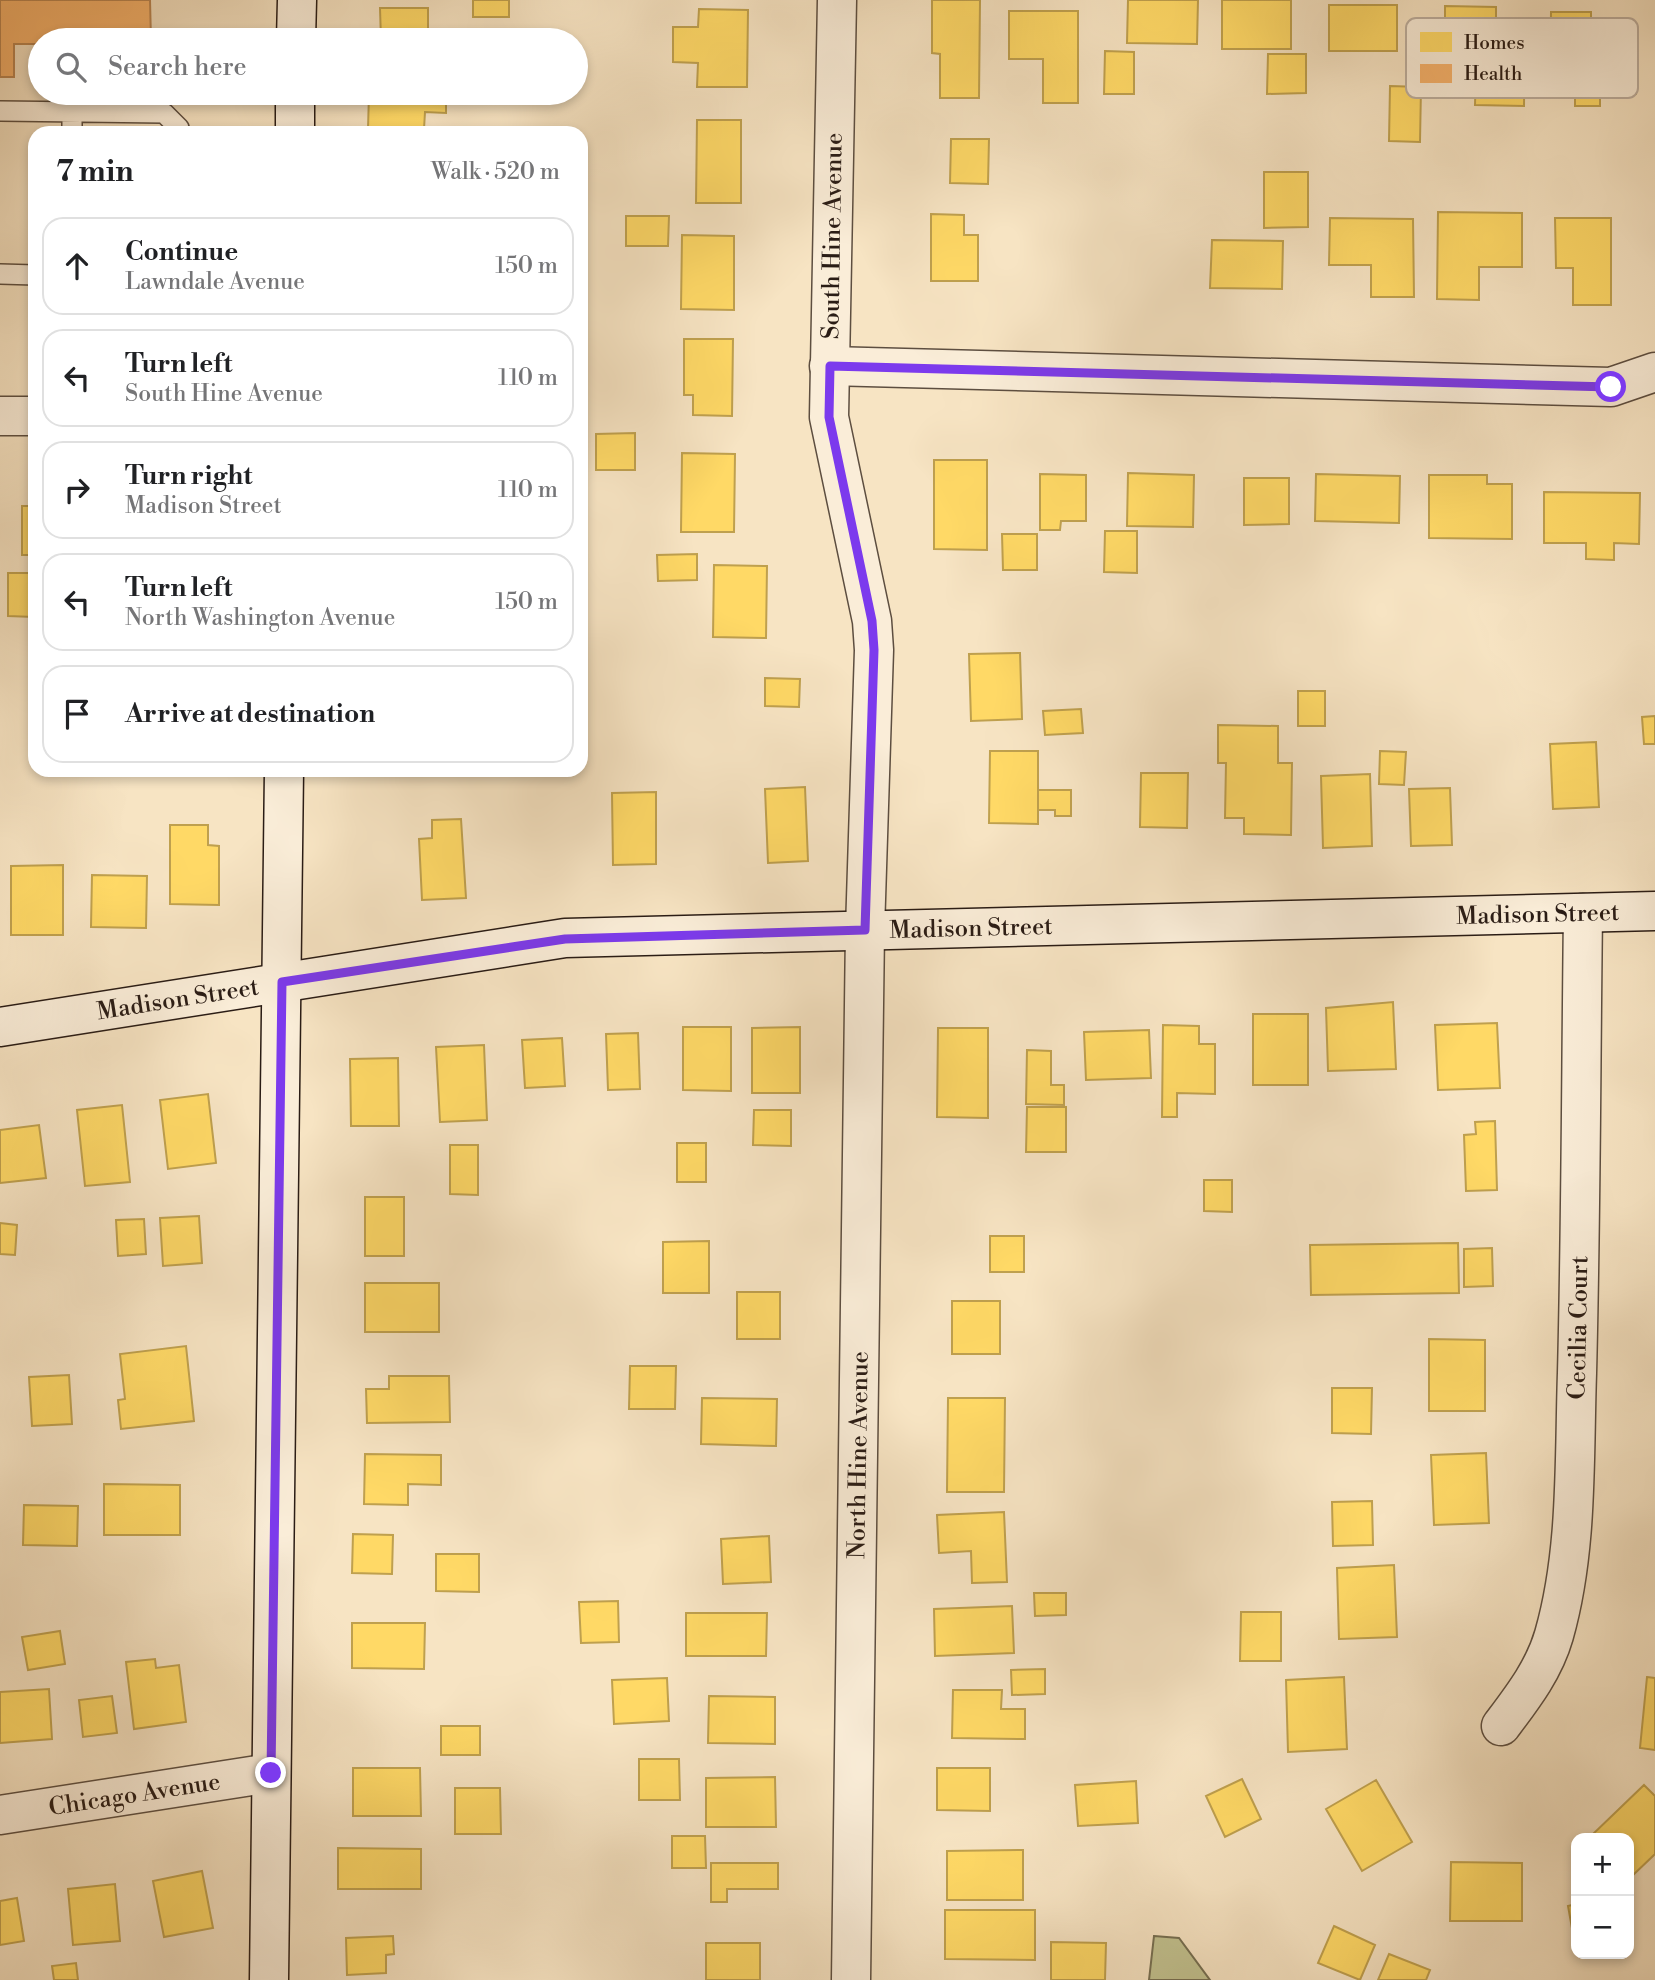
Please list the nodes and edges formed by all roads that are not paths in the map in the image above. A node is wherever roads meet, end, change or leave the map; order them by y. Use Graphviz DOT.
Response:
graph roads {
  1 [pos="297,0"];
  2 [pos="837,0"];
  3 [pos="296,28"];
  4 [pos="295,105"];
  5 [pos="0,111"];
  6 [pos="72,112"];
  7 [pos="72,126"];
  8 [pos="177,126"];
  9 [pos="295,126"];
  10 [pos="0,274"];
  11 [pos="28,275"];
  12 [pos="830,366"];
  13 [pos="1655,372"];
  14 [pos="0,416"];
  15 [pos="28,416"];
  16 [pos="284,777"];
  17 [pos="1655,911"];
  18 [pos="1583,913"];
  19 [pos="865,930"];
  20 [pos="282,982"];
  21 [pos="0,1027"];
  22 [pos="1501,1726"];
  23 [pos="271,1773"];
  24 [pos="0,1815"];
  25 [pos="269,1980"];
  26 [pos="851,1980"];
  1 -- 3 [label="street"];
  2 -- 12 [label="street, South Hine Avenue"];
  4 -- 9 [label="street"];
  5 -- 6 [label="lane"];
  6 -- 7 [label="lane"];
  6 -- 8 [label="lane"];
  10 -- 11 [label="lane"];
  12 -- 13 [label="street"];
  12 -- 19 [label="street, South Hine Avenue"];
  14 -- 15 [label="street"];
  16 -- 20 [label="street"];
  17 -- 18 [label="street, Madison Street"];
  18 -- 19 [label="street, Madison Street"];
  18 -- 22 [label="street, Cecilia Court"];
  19 -- 20 [label="street, Madison Street"];
  19 -- 26 [label="street, North Hine Avenue"];
  20 -- 21 [label="street, Madison Street"];
  20 -- 23 [label="street"];
  23 -- 24 [label="street, Chicago Avenue"];
  23 -- 25 [label="street"];
}
